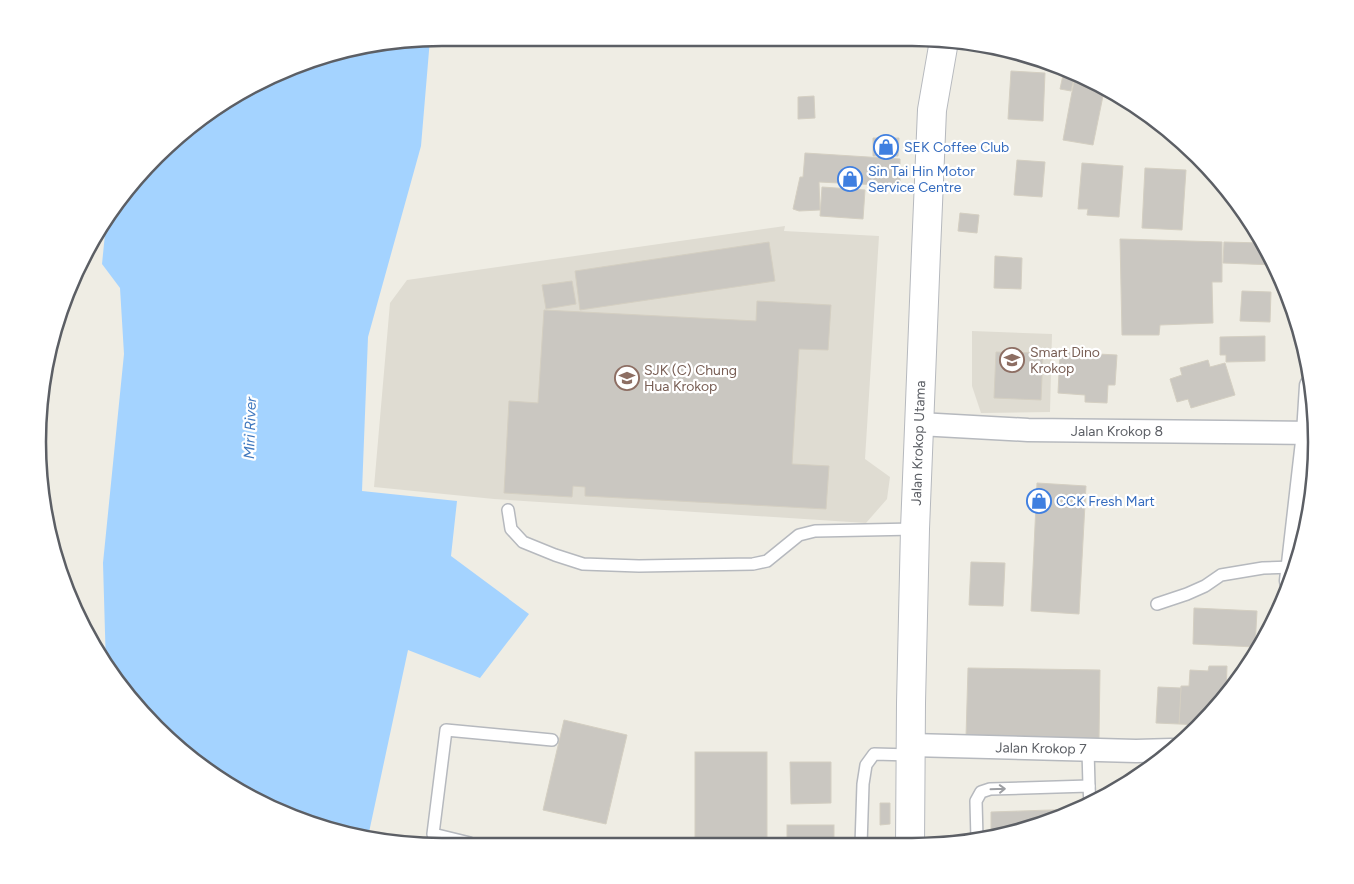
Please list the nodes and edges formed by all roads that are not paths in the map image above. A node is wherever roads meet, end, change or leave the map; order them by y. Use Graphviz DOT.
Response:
graph roads {
  1 [pos="943,48"];
  2 [pos="919,424"];
  3 [pos="1308,433"];
  4 [pos="1307,469"];
  5 [pos="508,510"];
  6 [pos="1300,521"];
  7 [pos="915,529"];
  8 [pos="1286,573"];
  9 [pos="1157,604"];
  10 [pos="552,740"];
  11 [pos="911,750"];
  12 [pos="1088,750"];
  13 [pos="1160,750"];
  14 [pos="1089,786"];
  15 [pos="1090,796"];
  16 [pos="977,832"];
  17 [pos="448,838"];
  18 [pos="861,838"];
  19 [pos="910,838"];
  1 -- 2 [label="street, Jalan Krokop Utama"];
  2 -- 3 [label="street, Jalan Krokop 8"];
  2 -- 7 [label="street, Jalan Krokop Utama"];
  4 -- 6 [label="street"];
  5 -- 7 [label="lane"];
  7 -- 11 [label="street, Jalan Krokop Utama"];
  8 -- 9 [label="lane"];
  10 -- 17 [label="lane"];
  11 -- 12 [label="street, Jalan Krokop 7"];
  11 -- 18 [label="lane"];
  11 -- 19 [label="street, Jalan Krokop Utama"];
  12 -- 13 [label="street, Jalan Krokop 7"];
  12 -- 14 [label="lane"];
  14 -- 15 [label="lane"];
  16 -- 14 [label="lane, one-way"];
}
